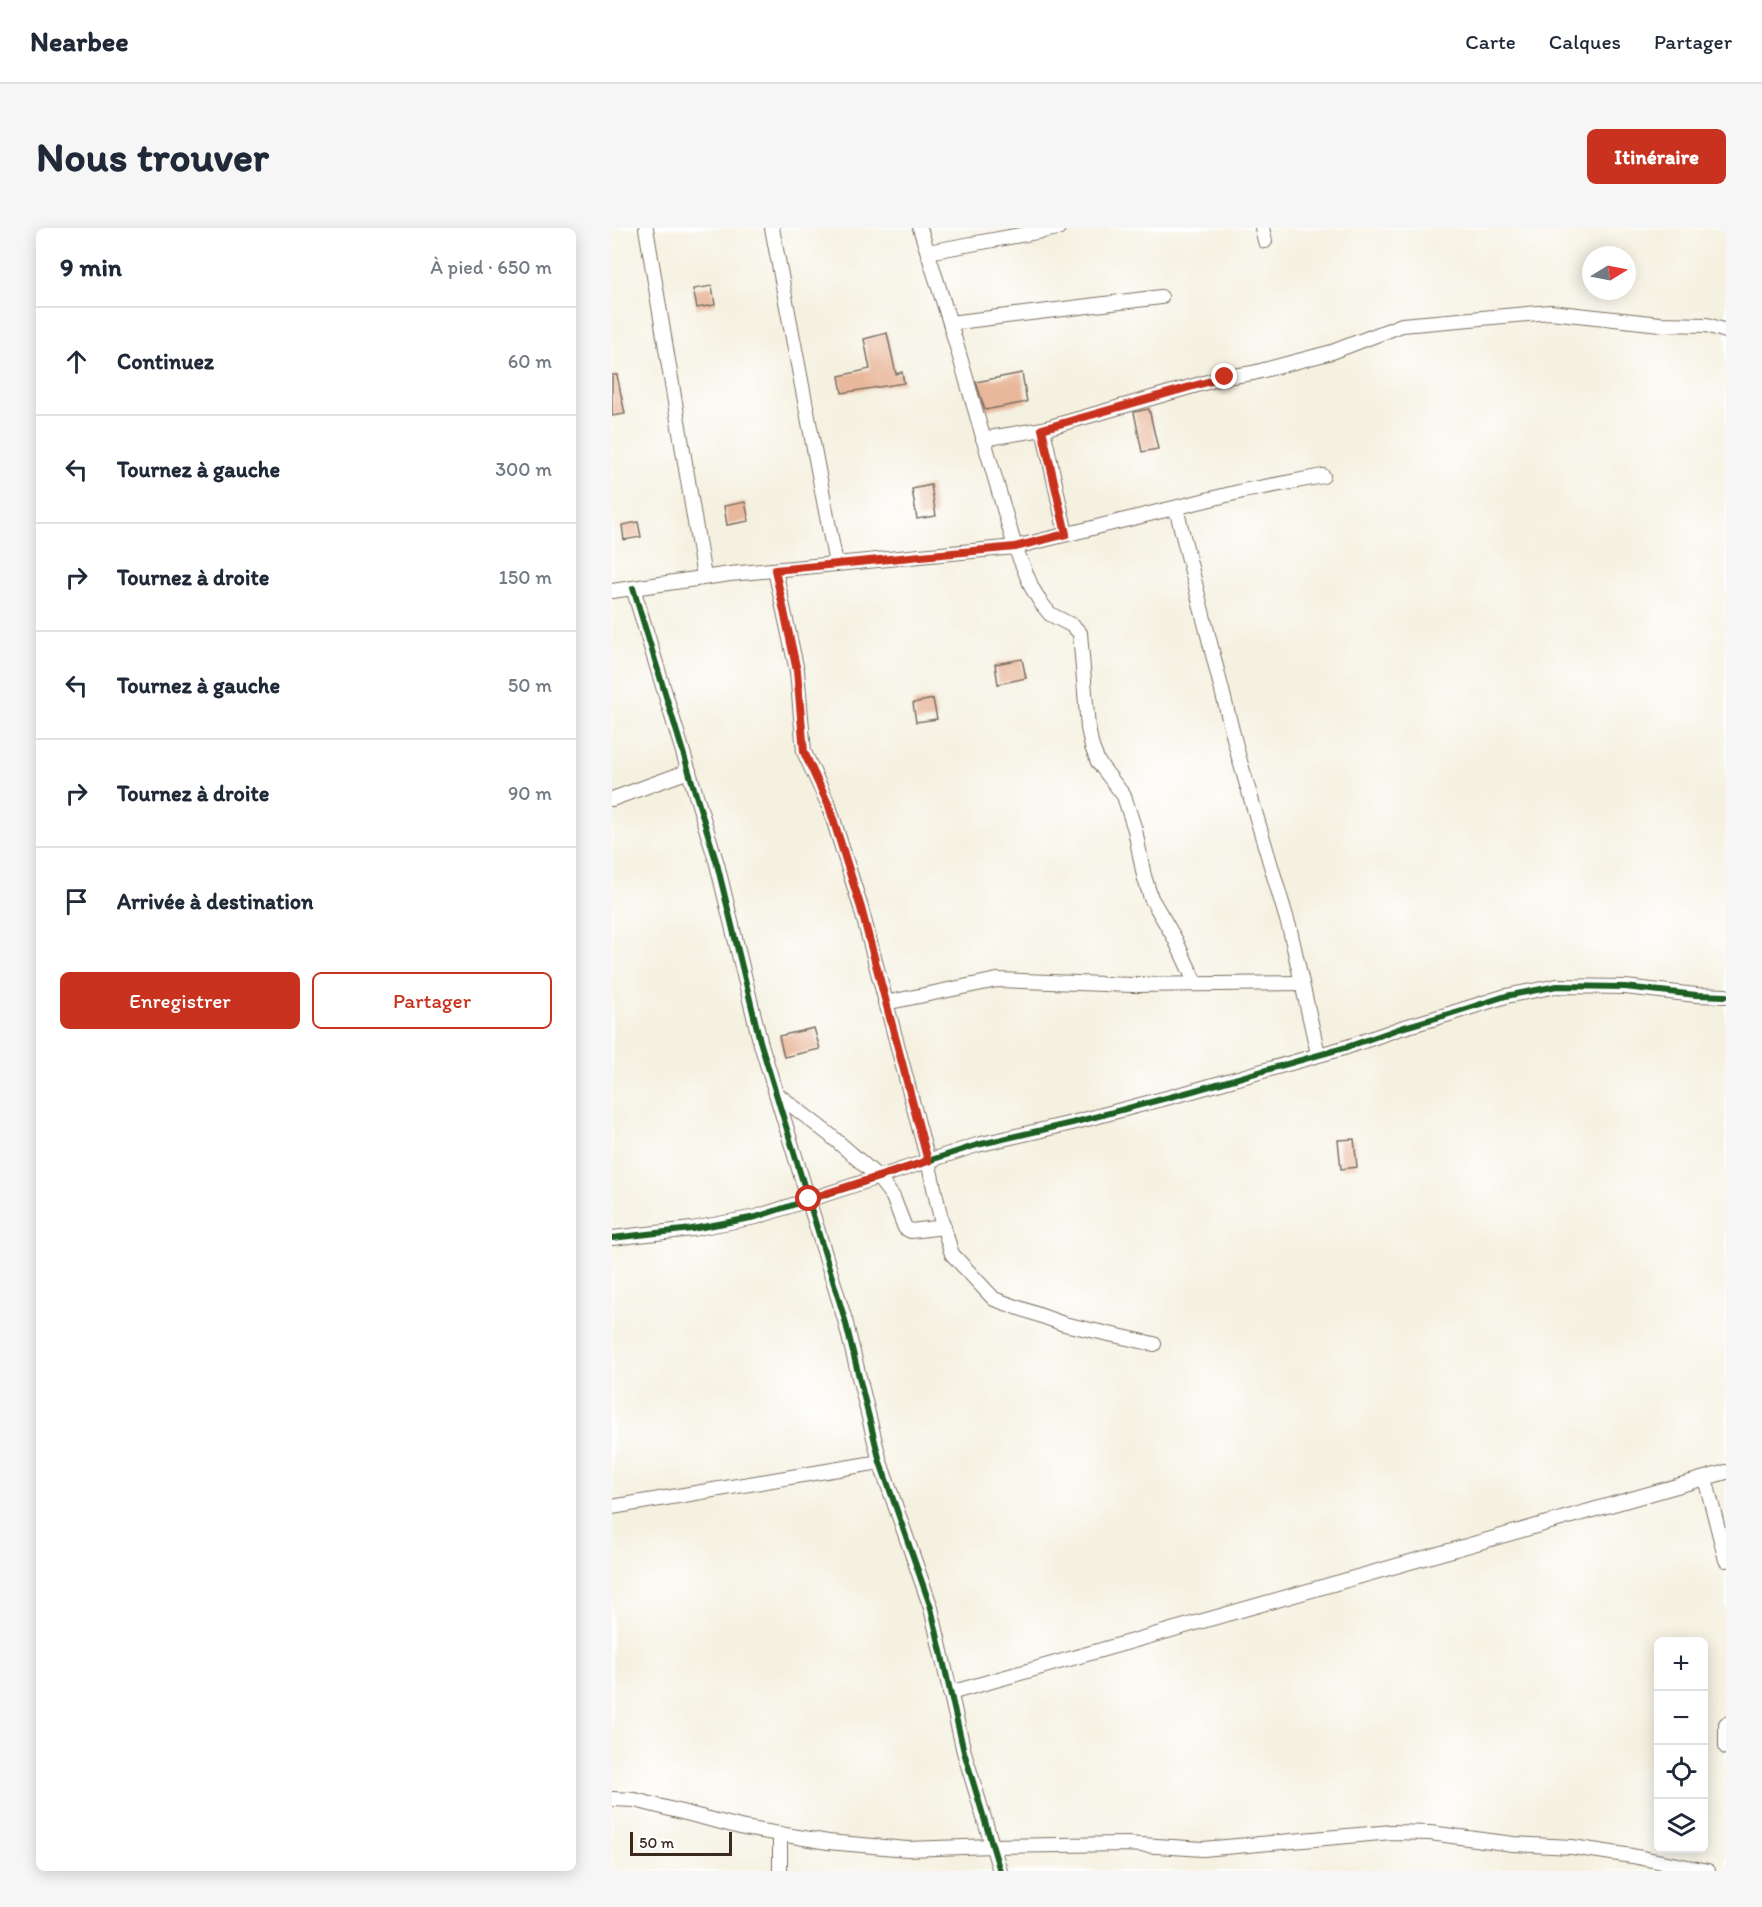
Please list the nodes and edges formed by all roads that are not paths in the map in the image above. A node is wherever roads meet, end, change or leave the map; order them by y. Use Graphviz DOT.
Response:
graph roads {
  1 [pos="646,228"];
  2 [pos="772,228"];
  3 [pos="920,228"];
  4 [pos="1058,228"];
  5 [pos="928,252"];
  6 [pos="1161,297"];
  7 [pos="950,323"];
  8 [pos="1726,331"];
  9 [pos="1042,429"];
  10 [pos="983,439"];
  11 [pos="1323,476"];
  12 [pos="1176,508"];
  13 [pos="1066,534"];
  14 [pos="1015,547"];
  15 [pos="836,564"];
  16 [pos="775,570"];
  17 [pos="704,577"];
  18 [pos="633,588"];
  19 [pos="612,591"];
  20 [pos="689,771"];
  21 [pos="612,799"];
  22 [pos="1302,983"];
  23 [pos="1196,984"];
  24 [pos="1726,996"];
  25 [pos="885,1003"];
  26 [pos="1318,1054"];
  27 [pos="777,1094"];
  28 [pos="928,1161"];
  29 [pos="877,1176"];
  30 [pos="809,1199"];
  31 [pos="944,1227"];
  32 [pos="612,1238"];
  33 [pos="1154,1344"];
  34 [pos="880,1462"];
  35 [pos="1726,1472"];
  36 [pos="1705,1478"];
  37 [pos="612,1507"];
  38 [pos="1726,1560"];
  39 [pos="950,1693"];
  40 [pos="1726,1724"];
  41 [pos="1726,1747"];
  42 [pos="612,1799"];
  43 [pos="780,1833"];
  44 [pos="993,1845"];
  45 [pos="780,1871"];
  46 [pos="1000,1871"];
  47 [pos="1708,1871"];
  1 -- 17 [label="street"];
  2 -- 15 [label="street"];
  3 -- 5 [label="street"];
  4 -- 5 [label="street"];
  5 -- 7 [label="street"];
  6 -- 7 [label="street"];
  7 -- 10 [label="street"];
  8 -- 9 [label="street"];
  9 -- 10 [label="street"];
  9 -- 13 [label="street"];
  10 -- 14 [label="street"];
  11 -- 12 [label="street"];
  12 -- 13 [label="street"];
  12 -- 22 [label="street"];
  13 -- 14 [label="street"];
  14 -- 15 [label="street"];
  14 -- 23 [label="street"];
  15 -- 16 [label="street"];
  16 -- 17 [label="street"];
  16 -- 25 [label="street"];
  17 -- 18 [label="street"];
  18 -- 19 [label="street"];
  18 -- 20 [label="street"];
  20 -- 21 [label="street"];
  20 -- 27 [label="street"];
  22 -- 23 [label="street"];
  22 -- 26 [label="street"];
  23 -- 25 [label="street"];
  24 -- 26 [label="street"];
  25 -- 28 [label="street"];
  26 -- 28 [label="street"];
  27 -- 29 [label="street"];
  27 -- 30 [label="street"];
  28 -- 29 [label="street"];
  28 -- 31 [label="street"];
  29 -- 30 [label="street"];
  29 -- 31 [label="street"];
  30 -- 32 [label="street"];
  30 -- 34 [label="street"];
  31 -- 33 [label="street"];
  34 -- 37 [label="street"];
  34 -- 39 [label="street"];
  35 -- 36 [label="street"];
  36 -- 38 [label="street"];
  36 -- 39 [label="street"];
  39 -- 44 [label="street"];
  40 -- 41 [label="street"];
  42 -- 43 [label="street"];
  43 -- 44 [label="street"];
  43 -- 45 [label="street"];
  44 -- 46 [label="street"];
  44 -- 47 [label="street"];
}
